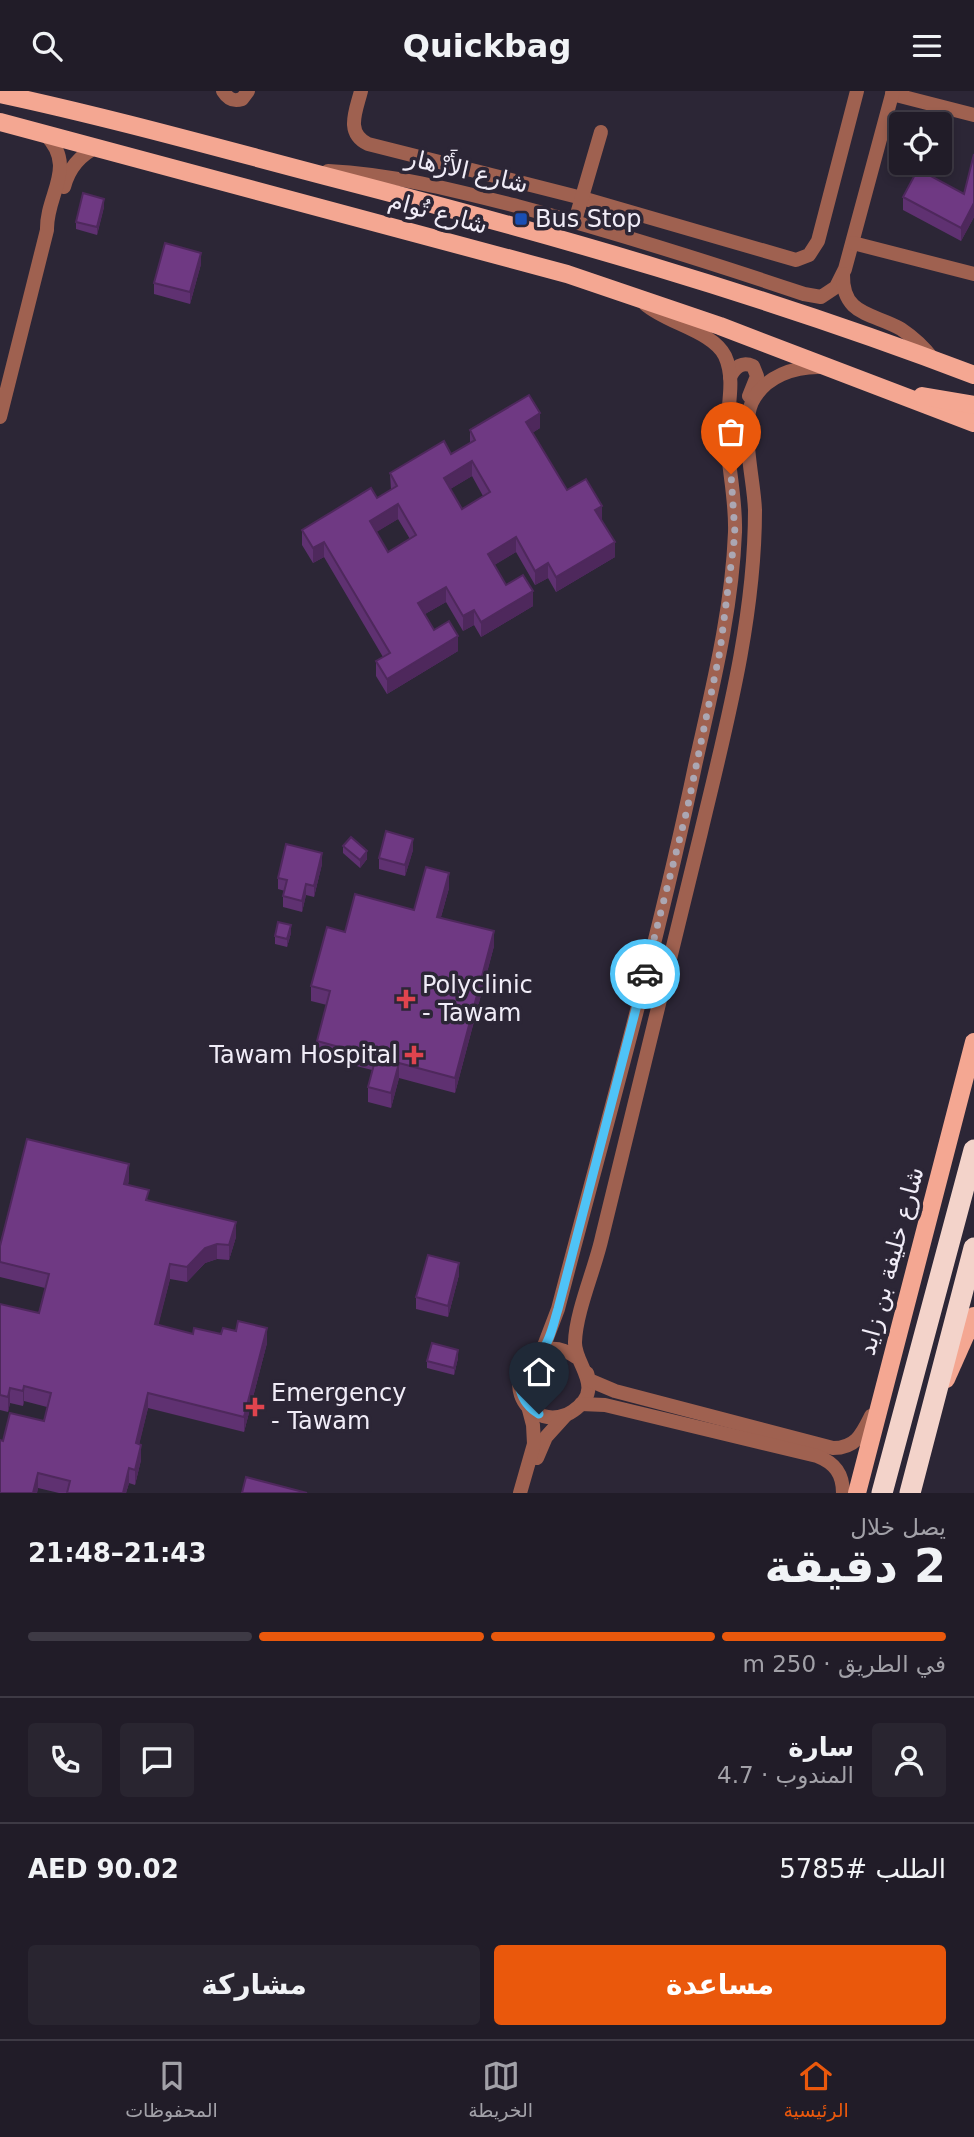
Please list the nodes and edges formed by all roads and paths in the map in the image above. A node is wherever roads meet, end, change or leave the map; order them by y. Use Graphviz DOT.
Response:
graph roads {
  1 [pos="223,91"];
  2 [pos="248,91"];
  3 [pos="361,91"];
  4 [pos="858,91"];
  5 [pos="893,93"];
  6 [pos="0,94"];
  7 [pos="974,115"];
  8 [pos="0,122"];
  9 [pos="601,132"];
  10 [pos="45,134"];
  11 [pos="97,147"];
  12 [pos="309,171"];
  13 [pos="582,198"];
  14 [pos="575,221"];
  15 [pos="47,230"];
  16 [pos="853,243"];
  17 [pos="844,274"];
  18 [pos="974,274"];
  19 [pos="636,296"];
  20 [pos="933,359"];
  21 [pos="828,367"];
  22 [pos="974,375"];
  23 [pos="730,377"];
  24 [pos="0,417"];
  25 [pos="973,419"];
  26 [pos="747,428"];
  27 [pos="628,1039"];
  28 [pos="974,1042"];
  29 [pos="636,1094"];
  30 [pos="974,1150"];
  31 [pos="974,1248"];
  32 [pos="974,1316"];
  33 [pos="542,1350"];
  34 [pos="576,1357"];
  35 [pos="587,1373"];
  36 [pos="882,1397"];
  37 [pos="933,1403"];
  38 [pos="581,1404"];
  39 [pos="528,1406"];
  40 [pos="565,1416"];
  41 [pos="520,1493"];
  42 [pos="529,1493"];
  43 [pos="843,1493"];
  44 [pos="857,1493"];
  45 [pos="882,1493"];
  46 [pos="911,1493"];
  1 -- 2 [label="street"];
  3 -- 13 [label="street"];
  4 -- 13 [label="street"];
  5 -- 7 [label="street"];
  5 -- 16 [label="street"];
  6 -- 12 [label="main road, شارع تُوام"];
  8 -- 10 [label="main road, شارع تُوام"];
  9 -- 13 [label="street"];
  10 -- 11 [label="main road, شارع تُوام"];
  10 -- 15 [label="street"];
  11 -- 15 [label="street"];
  11 -- 19 [label="main road, شارع تُوام"];
  12 -- 14 [label="street, شارع الأَزْهار"];
  12 -- 20 [label="main road, شارع تُوام"];
  13 -- 14 [label="street"];
  14 -- 17 [label="street, شارع الأَزْهار"];
  15 -- 24 [label="street"];
  16 -- 17 [label="street"];
  16 -- 18 [label="street"];
  17 -- 20 [label="street"];
  19 -- 21 [label="main road, شارع تُوام"];
  19 -- 23 [label="street"];
  20 -- 22 [label="main road, شارع تُوام"];
  21 -- 25 [label="main road, شارع تُوام"];
  21 -- 26 [label="street"];
  23 -- 26 [label="street"];
  23 -- 27 [label="street"];
  26 -- 29 [label="street"];
  27 -- 29 [label="street"];
  27 -- 33 [label="street"];
  28 -- 36 [label="main road, شارع خليفة بن زايد"];
  29 -- 34 [label="street"];
  30 -- 45 [label="highway"];
  31 -- 37 [label="highway"];
  32 -- 37 [label="main road"];
  33 -- 34 [label="street"];
  33 -- 39 [label="street"];
  34 -- 35 [label="street"];
  35 -- 36 [label="street"];
  35 -- 38 [label="street"];
  36 -- 44 [label="main road, شارع خليفة بن زايد"];
  37 -- 46 [label="highway"];
  38 -- 40 [label="street"];
  38 -- 43 [label="street"];
  39 -- 40 [label="street"];
  39 -- 41 [label="street"];
  40 -- 42 [label="street"];
}
